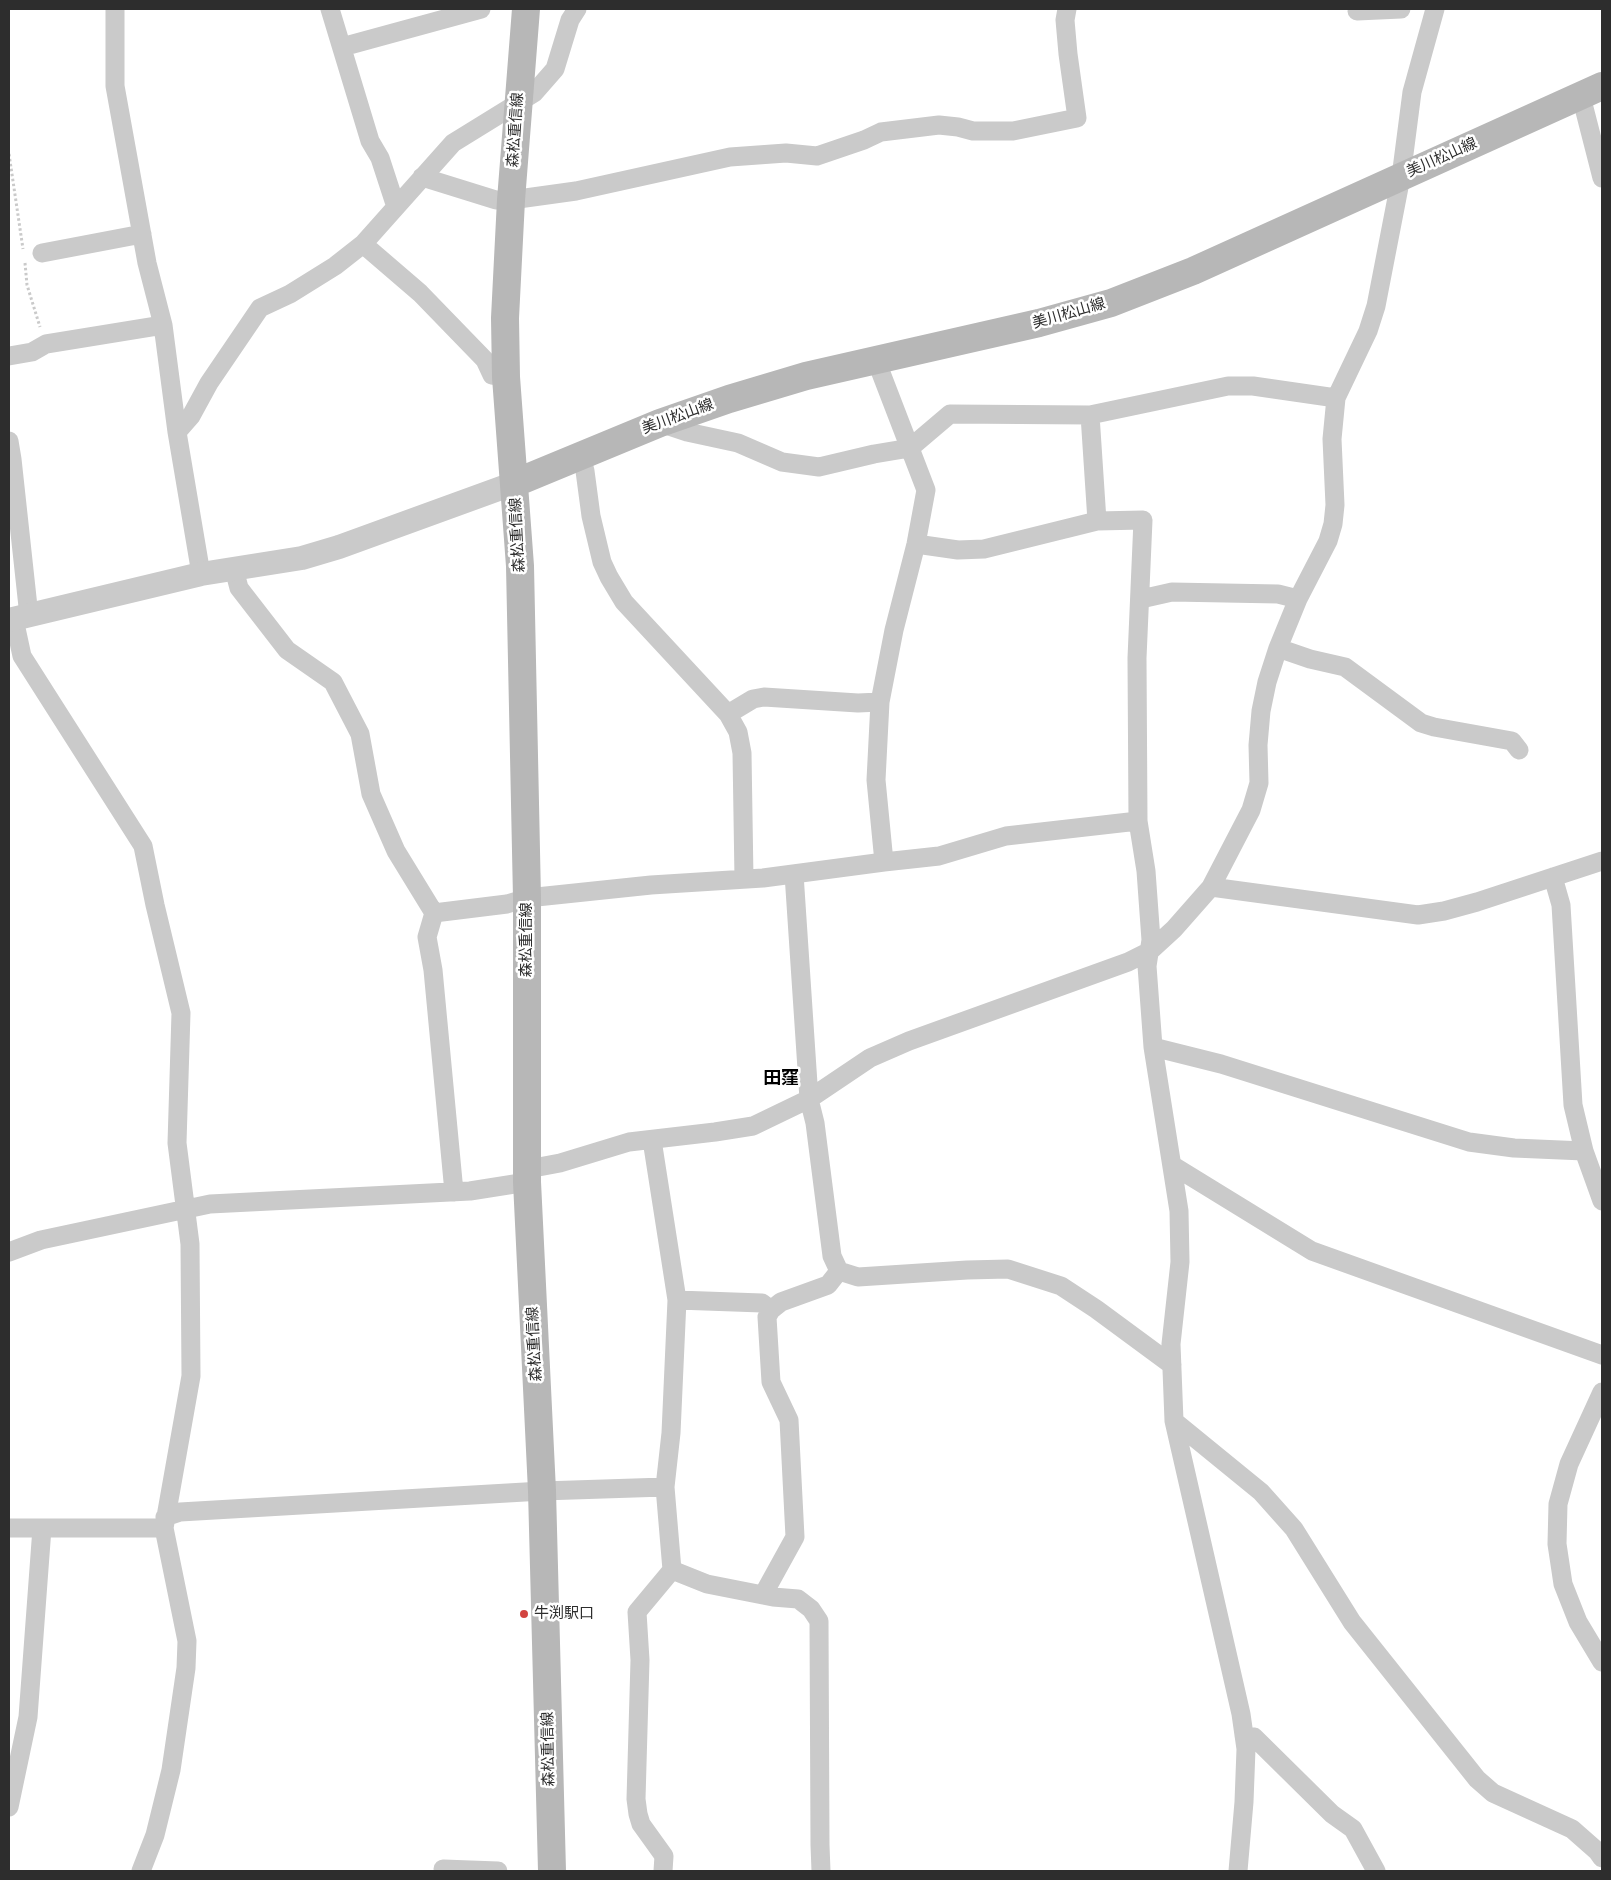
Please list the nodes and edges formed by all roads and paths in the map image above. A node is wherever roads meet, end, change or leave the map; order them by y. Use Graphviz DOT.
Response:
graph roads {
  1 [pos="115,9"];
  2 [pos="330,9"];
  3 [pos="481,9"];
  4 [pos="526,9"];
  5 [pos="577,9"];
  6 [pos="1067,9"];
  7 [pos="1401,9"];
  8 [pos="1435,9"];
  9 [pos="1357,11"];
  10 [pos="342,47"];
  11 [pos="1592,91"];
  12 [pos="518,104"];
  13 [pos="422,177"];
  14 [pos="1401,177"];
  15 [pos="1602,178"];
  16 [pos="511,200"];
  17 [pos="396,206"];
  18 [pos="142,234"];
  19 [pos="363,244"];
  20 [pos="42,253"];
  21 [pos="163,325"];
  22 [pos="9,356"];
  23 [pos="876,360"];
  24 [pos="506,377"];
  25 [pos="1336,398"];
  26 [pos="1090,415"];
  27 [pos="660,422"];
  28 [pos="177,432"];
  29 [pos="9,441"];
  30 [pos="910,448"];
  31 [pos="581,455"];
  32 [pos="515,483"];
  33 [pos="1098,521"];
  34 [pos="916,544"];
  35 [pos="234,569"];
  36 [pos="201,574"];
  37 [pos="1141,599"];
  38 [pos="1298,599"];
  39 [pos="17,618"];
  40 [pos="1278,648"];
  41 [pos="880,702"];
  42 [pos="728,714"];
  43 [pos="1519,750"];
  44 [pos="1138,821"];
  45 [pos="1602,861"];
  46 [pos="884,862"];
  47 [pos="794,874"];
  48 [pos="1553,877"];
  49 [pos="744,879"];
  50 [pos="1211,887"];
  51 [pos="527,898"];
  52 [pos="434,913"];
  53 [pos="1150,951"];
  54 [pos="1153,1048"];
  55 [pos="809,1099"];
  56 [pos="652,1140"];
  57 [pos="1584,1151"];
  58 [pos="1172,1166"];
  59 [pos="527,1176"];
  60 [pos="454,1192"];
  61 [pos="1602,1202"];
  62 [pos="185,1209"];
  63 [pos="9,1252"];
  64 [pos="839,1272"];
  65 [pos="677,1300"];
  66 [pos="771,1310"];
  67 [pos="1602,1355"];
  68 [pos="1172,1365"];
  69 [pos="1602,1392"];
  70 [pos="1174,1421"];
  71 [pos="666,1487"];
  72 [pos="542,1491"];
  73 [pos="164,1522"];
  74 [pos="9,1528"];
  75 [pos="42,1528"];
  76 [pos="672,1570"];
  77 [pos="763,1595"];
  78 [pos="1602,1662"];
  79 [pos="1244,1736"];
  80 [pos="9,1807"];
  81 [pos="1602,1858"];
  82 [pos="443,1869"];
  83 [pos="141,1871"];
  84 [pos="498,1871"];
  85 [pos="552,1871"];
  86 [pos="663,1871"];
  87 [pos="822,1871"];
  88 [pos="1238,1871"];
  89 [pos="1376,1871"];
  1 -- 18 [label="street"];
  2 -- 10 [label="street"];
  3 -- 10 [label="street"];
  4 -- 12 [label="main road, 森松重信線"];
  5 -- 12 [label="street"];
  6 -- 16 [label="street"];
  7 -- 9 [label="street"];
  8 -- 14 [label="street"];
  10 -- 17 [label="street"];
  11 -- 14 [label="main road, 美川松山線"];
  11 -- 15 [label="street"];
  12 -- 13 [label="street"];
  12 -- 16 [label="main road, 森松重信線"];
  13 -- 16 [label="street"];
  13 -- 17 [label="street"];
  14 -- 23 [label="main road, 美川松山線"];
  14 -- 25 [label="street"];
  16 -- 24 [label="main road, 森松重信線"];
  17 -- 19 [label="street"];
  18 -- 20 [label="street"];
  18 -- 21 [label="street"];
  19 -- 24 [label="street"];
  19 -- 28 [label="street"];
  21 -- 22 [label="street"];
  21 -- 28 [label="street"];
  23 -- 27 [label="main road, 美川松山線"];
  23 -- 30 [label="street"];
  24 -- 32 [label="main road, 森松重信線"];
  25 -- 26 [label="street"];
  25 -- 38 [label="street"];
  26 -- 30 [label="street"];
  26 -- 33 [label="street"];
  27 -- 30 [label="street"];
  27 -- 31 [label="main road, 美川松山線"];
  28 -- 36 [label="street"];
  29 -- 39 [label="street"];
  30 -- 34 [label="street"];
  31 -- 32 [label="main road, 美川松山線"];
  31 -- 42 [label="street"];
  32 -- 35 [label="street"];
  32 -- 51 [label="main road, 森松重信線"];
  33 -- 34 [label="street"];
  33 -- 37 [label="street"];
  34 -- 41 [label="street"];
  35 -- 36 [label="street"];
  35 -- 52 [label="street"];
  36 -- 39 [label="street"];
  37 -- 38 [label="street"];
  37 -- 44 [label="street"];
  38 -- 40 [label="street"];
  39 -- 62 [label="street"];
  40 -- 43 [label="street"];
  40 -- 50 [label="street"];
  41 -- 42 [label="street"];
  41 -- 46 [label="street"];
  42 -- 49 [label="street"];
  44 -- 46 [label="street"];
  44 -- 53 [label="street"];
  45 -- 48 [label="street"];
  46 -- 47 [label="street"];
  47 -- 49 [label="street"];
  47 -- 55 [label="street"];
  48 -- 50 [label="street"];
  48 -- 57 [label="street"];
  49 -- 51 [label="street"];
  50 -- 53 [label="street"];
  51 -- 52 [label="street"];
  51 -- 59 [label="main road, 森松重信線"];
  52 -- 60 [label="street"];
  53 -- 54 [label="street"];
  53 -- 55 [label="street"];
  54 -- 57 [label="street"];
  54 -- 58 [label="street"];
  55 -- 56 [label="street"];
  55 -- 64 [label="street"];
  56 -- 59 [label="street"];
  56 -- 65 [label="street"];
  57 -- 61 [label="street"];
  58 -- 67 [label="street"];
  58 -- 68 [label="street"];
  59 -- 60 [label="street"];
  59 -- 72 [label="main road, 森松重信線"];
  60 -- 62 [label="street"];
  62 -- 63 [label="street"];
  62 -- 73 [label="street"];
  64 -- 66 [label="street"];
  64 -- 68 [label="street"];
  65 -- 66 [label="street"];
  65 -- 71 [label="street"];
  66 -- 77 [label="street"];
  68 -- 70 [label="street"];
  69 -- 78 [label="street"];
  70 -- 79 [label="street"];
  70 -- 81 [label="street"];
  71 -- 72 [label="street"];
  71 -- 76 [label="street"];
  72 -- 73 [label="street"];
  72 -- 85 [label="main road, 森松重信線"];
  73 -- 75 [label="street"];
  73 -- 83 [label="street"];
  74 -- 75 [label="street"];
  75 -- 80 [label="street"];
  76 -- 77 [label="street"];
  76 -- 86 [label="street"];
  77 -- 87 [label="street"];
  79 -- 88 [label="street"];
  79 -- 89 [label="street"];
  82 -- 84 [label="street"];
}
